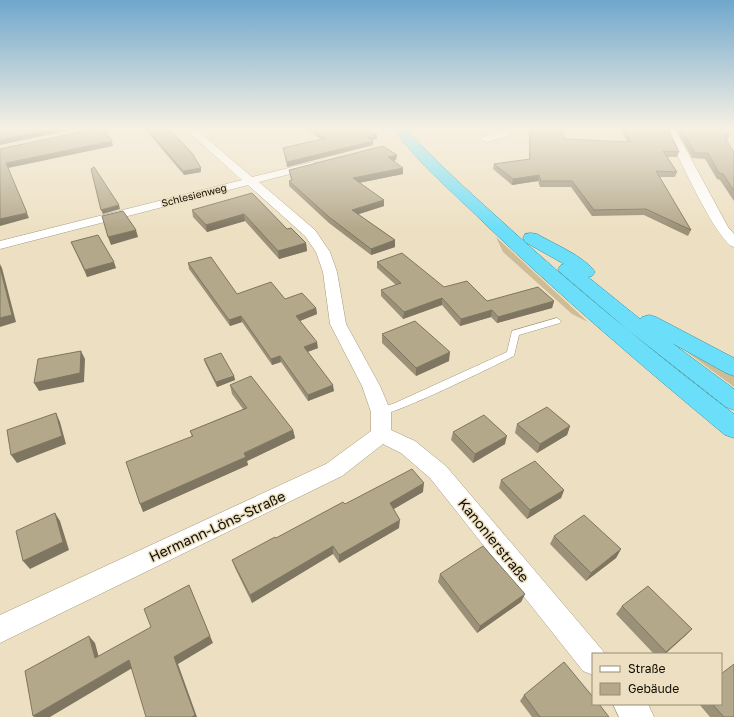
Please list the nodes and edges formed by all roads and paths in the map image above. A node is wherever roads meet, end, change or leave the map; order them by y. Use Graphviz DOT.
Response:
graph roads {
  1 [pos="229,162"];
  2 [pos="323,162"];
  3 [pos="430,162"];
  4 [pos="688,162"];
  5 [pos="250,181"];
  6 [pos="734,243"];
  7 [pos="0,245"];
  8 [pos="557,321"];
  9 [pos="734,368"];
  10 [pos="734,401"];
  11 [pos="381,423"];
  12 [pos="734,428"];
  13 [pos="0,628"];
  14 [pos="592,660"];
  15 [pos="629,705"];
  16 [pos="639,717"];
  1 -- 5 [label="street"];
  2 -- 5 [label="street, Schlesienweg"];
  3 -- 12 [label="highway"];
  4 -- 6 [label="street"];
  5 -- 7 [label="street, Schlesienweg"];
  5 -- 11 [label="street"];
  8 -- 11 [label="lane"];
  9 -- 10 [label="highway"];
  11 -- 13 [label="street, Hermann-Löns-Straße"];
  11 -- 14 [label="street, Kanonierstraße"];
  15 -- 16 [label="street"];
}
